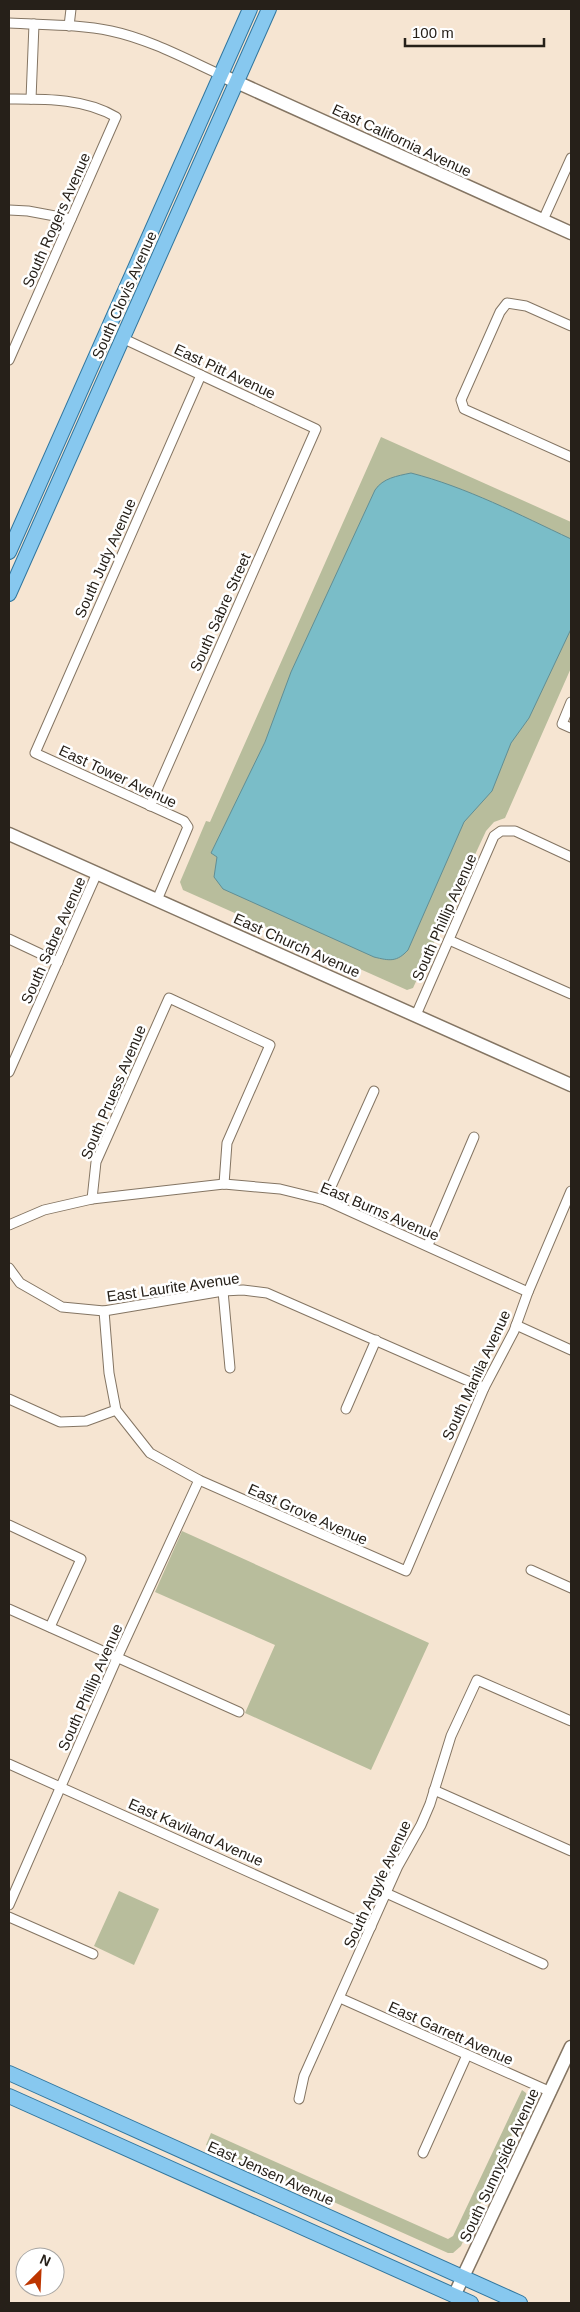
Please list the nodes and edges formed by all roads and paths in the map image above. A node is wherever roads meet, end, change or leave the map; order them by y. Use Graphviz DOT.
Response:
graph roads {
  1 [pos="71,9"];
  2 [pos="250,9"];
  3 [pos="268,9"];
  4 [pos="9,23"];
  5 [pos="34,24"];
  6 [pos="69,26"];
  7 [pos="221,75"];
  8 [pos="236,82"];
  9 [pos="9,99"];
  10 [pos="31,99"];
  11 [pos="571,158"];
  12 [pos="9,210"];
  13 [pos="71,219"];
  14 [pos="543,220"];
  15 [pos="571,232"];
  16 [pos="144,248"];
  17 [pos="571,326"];
  18 [pos="122,338"];
  19 [pos="9,360"];
  20 [pos="201,375"];
  21 [pos="316,429"];
  22 [pos="571,457"];
  23 [pos="9,552"];
  24 [pos="9,594"];
  25 [pos="571,702"];
  26 [pos="571,728"];
  27 [pos="35,753"];
  28 [pos="150,806"];
  29 [pos="9,834"];
  30 [pos="571,857"];
  31 [pos="97,873"];
  32 [pos="157,900"];
  33 [pos="9,939"];
  34 [pos="449,940"];
  35 [pos="58,962"];
  36 [pos="571,994"];
  37 [pos="416,1016"];
  38 [pos="9,1072"];
  39 [pos="571,1085"];
  40 [pos="374,1091"];
  41 [pos="474,1137"];
  42 [pos="224,1184"];
  43 [pos="571,1191"];
  44 [pos="92,1198"];
  45 [pos="325,1200"];
  46 [pos="9,1225"];
  47 [pos="428,1245"];
  48 [pos="9,1268"];
  49 [pos="223,1291"];
  50 [pos="528,1292"];
  51 [pos="104,1312"];
  52 [pos="516,1325"];
  53 [pos="376,1340"];
  54 [pos="571,1350"];
  55 [pos="230,1368"];
  56 [pos="484,1388"];
  57 [pos="9,1399"];
  58 [pos="346,1409"];
  59 [pos="116,1410"];
  60 [pos="200,1480"];
  61 [pos="9,1525"];
  62 [pos="531,1570"];
  63 [pos="406,1571"];
  64 [pos="571,1588"];
  65 [pos="9,1609"];
  66 [pos="50,1627"];
  67 [pos="117,1658"];
  68 [pos="239,1712"];
  69 [pos="571,1721"];
  70 [pos="9,1764"];
  71 [pos="61,1787"];
  72 [pos="434,1790"];
  73 [pos="571,1851"];
  74 [pos="386,1893"];
  75 [pos="9,1905"];
  76 [pos="9,1917"];
  77 [pos="371,1926"];
  78 [pos="93,1954"];
  79 [pos="543,1964"];
  80 [pos="340,1998"];
  81 [pos="571,2047"];
  82 [pos="467,2055"];
  83 [pos="9,2073"];
  84 [pos="551,2092"];
  85 [pos="9,2096"];
  86 [pos="299,2099"];
  87 [pos="423,2153"];
  88 [pos="464,2278"];
  89 [pos="454,2296"];
  90 [pos="471,2303"];
  91 [pos="520,2303"];
  1 -- 6 [label="street"];
  2 -- 7 [label="main road, South Clovis Avenue"];
  3 -- 8 [label="main road, South Clovis Avenue"];
  4 -- 5 [label="street"];
  5 -- 6 [label="street"];
  5 -- 10 [label="street"];
  6 -- 7 [label="street"];
  7 -- 8 [label="street, East California Avenue"];
  7 -- 16 [label="main road, South Clovis Avenue"];
  8 -- 14 [label="street, East California Avenue"];
  8 -- 18 [label="main road, South Clovis Avenue"];
  9 -- 10 [label="street"];
  10 -- 13 [label="street, South Rogers Avenue"];
  11 -- 14 [label="street"];
  12 -- 13 [label="street"];
  13 -- 19 [label="street, South Rogers Avenue"];
  14 -- 15 [label="street, East California Avenue"];
  16 -- 18 [label="main road"];
  16 -- 23 [label="main road, South Clovis Avenue"];
  17 -- 22 [label="street"];
  18 -- 20 [label="street, East Pitt Avenue"];
  18 -- 24 [label="main road, South Clovis Avenue"];
  20 -- 21 [label="street, East Pitt Avenue"];
  20 -- 27 [label="street, South Judy Avenue"];
  21 -- 28 [label="street, South Sabre Street"];
  25 -- 26 [label="street"];
  27 -- 28 [label="street, East Tower Avenue"];
  28 -- 32 [label="street, East Tower Avenue"];
  29 -- 31 [label="street, East Church Avenue"];
  30 -- 34 [label="street, South Phillip Avenue"];
  31 -- 32 [label="street, East Church Avenue"];
  31 -- 35 [label="street, South Sabre Avenue"];
  32 -- 37 [label="street, East Church Avenue"];
  33 -- 35 [label="street"];
  34 -- 36 [label="street"];
  34 -- 37 [label="street, South Phillip Avenue"];
  35 -- 38 [label="street, South Sabre Avenue"];
  37 -- 39 [label="street, East Church Avenue"];
  40 -- 45 [label="street"];
  41 -- 47 [label="street"];
  42 -- 44 [label="street, East Burns Avenue"];
  42 -- 44 [label="street, South Pruess Avenue"];
  42 -- 45 [label="street, East Burns Avenue"];
  43 -- 50 [label="street, South Manila Avenue"];
  44 -- 46 [label="street, East Burns Avenue"];
  45 -- 47 [label="street, East Burns Avenue"];
  47 -- 50 [label="street, East Burns Avenue"];
  48 -- 51 [label="street, East Laurite Avenue"];
  49 -- 51 [label="street, East Laurite Avenue"];
  49 -- 53 [label="street, East Laurite Avenue"];
  49 -- 55 [label="street"];
  50 -- 52 [label="street, South Manila Avenue"];
  51 -- 59 [label="street"];
  52 -- 54 [label="street"];
  52 -- 56 [label="street, South Manila Avenue"];
  53 -- 56 [label="street, East Laurite Avenue"];
  53 -- 58 [label="street"];
  56 -- 63 [label="street, South Manila Avenue"];
  57 -- 59 [label="street"];
  59 -- 60 [label="street"];
  60 -- 63 [label="street, East Grove Avenue"];
  60 -- 67 [label="street, South Phillip Avenue"];
  61 -- 66 [label="street"];
  62 -- 64 [label="street"];
  65 -- 66 [label="street"];
  66 -- 67 [label="street"];
  67 -- 68 [label="street"];
  67 -- 71 [label="street, South Phillip Avenue"];
  69 -- 72 [label="street, South Argyle Avenue"];
  70 -- 71 [label="street, East Kaviland Avenue"];
  71 -- 75 [label="street, South Phillip Avenue"];
  71 -- 77 [label="street, East Kaviland Avenue"];
  72 -- 73 [label="street"];
  72 -- 74 [label="street, South Argyle Avenue"];
  74 -- 77 [label="street, South Argyle Avenue"];
  74 -- 79 [label="street"];
  76 -- 78 [label="street"];
  77 -- 80 [label="street, South Argyle Avenue"];
  80 -- 82 [label="street, East Garrett Avenue"];
  80 -- 86 [label="street, South Argyle Avenue"];
  81 -- 84 [label="street, South Sunnyside Avenue"];
  82 -- 84 [label="street, East Garrett Avenue"];
  82 -- 87 [label="street"];
  83 -- 88 [label="main road, East Jensen Avenue"];
  84 -- 88 [label="street, South Sunnyside Avenue"];
  85 -- 89 [label="main road"];
  88 -- 89 [label="street, South Sunnyside Avenue"];
  88 -- 91 [label="main road, East Jensen Avenue"];
  89 -- 90 [label="main road"];
}
